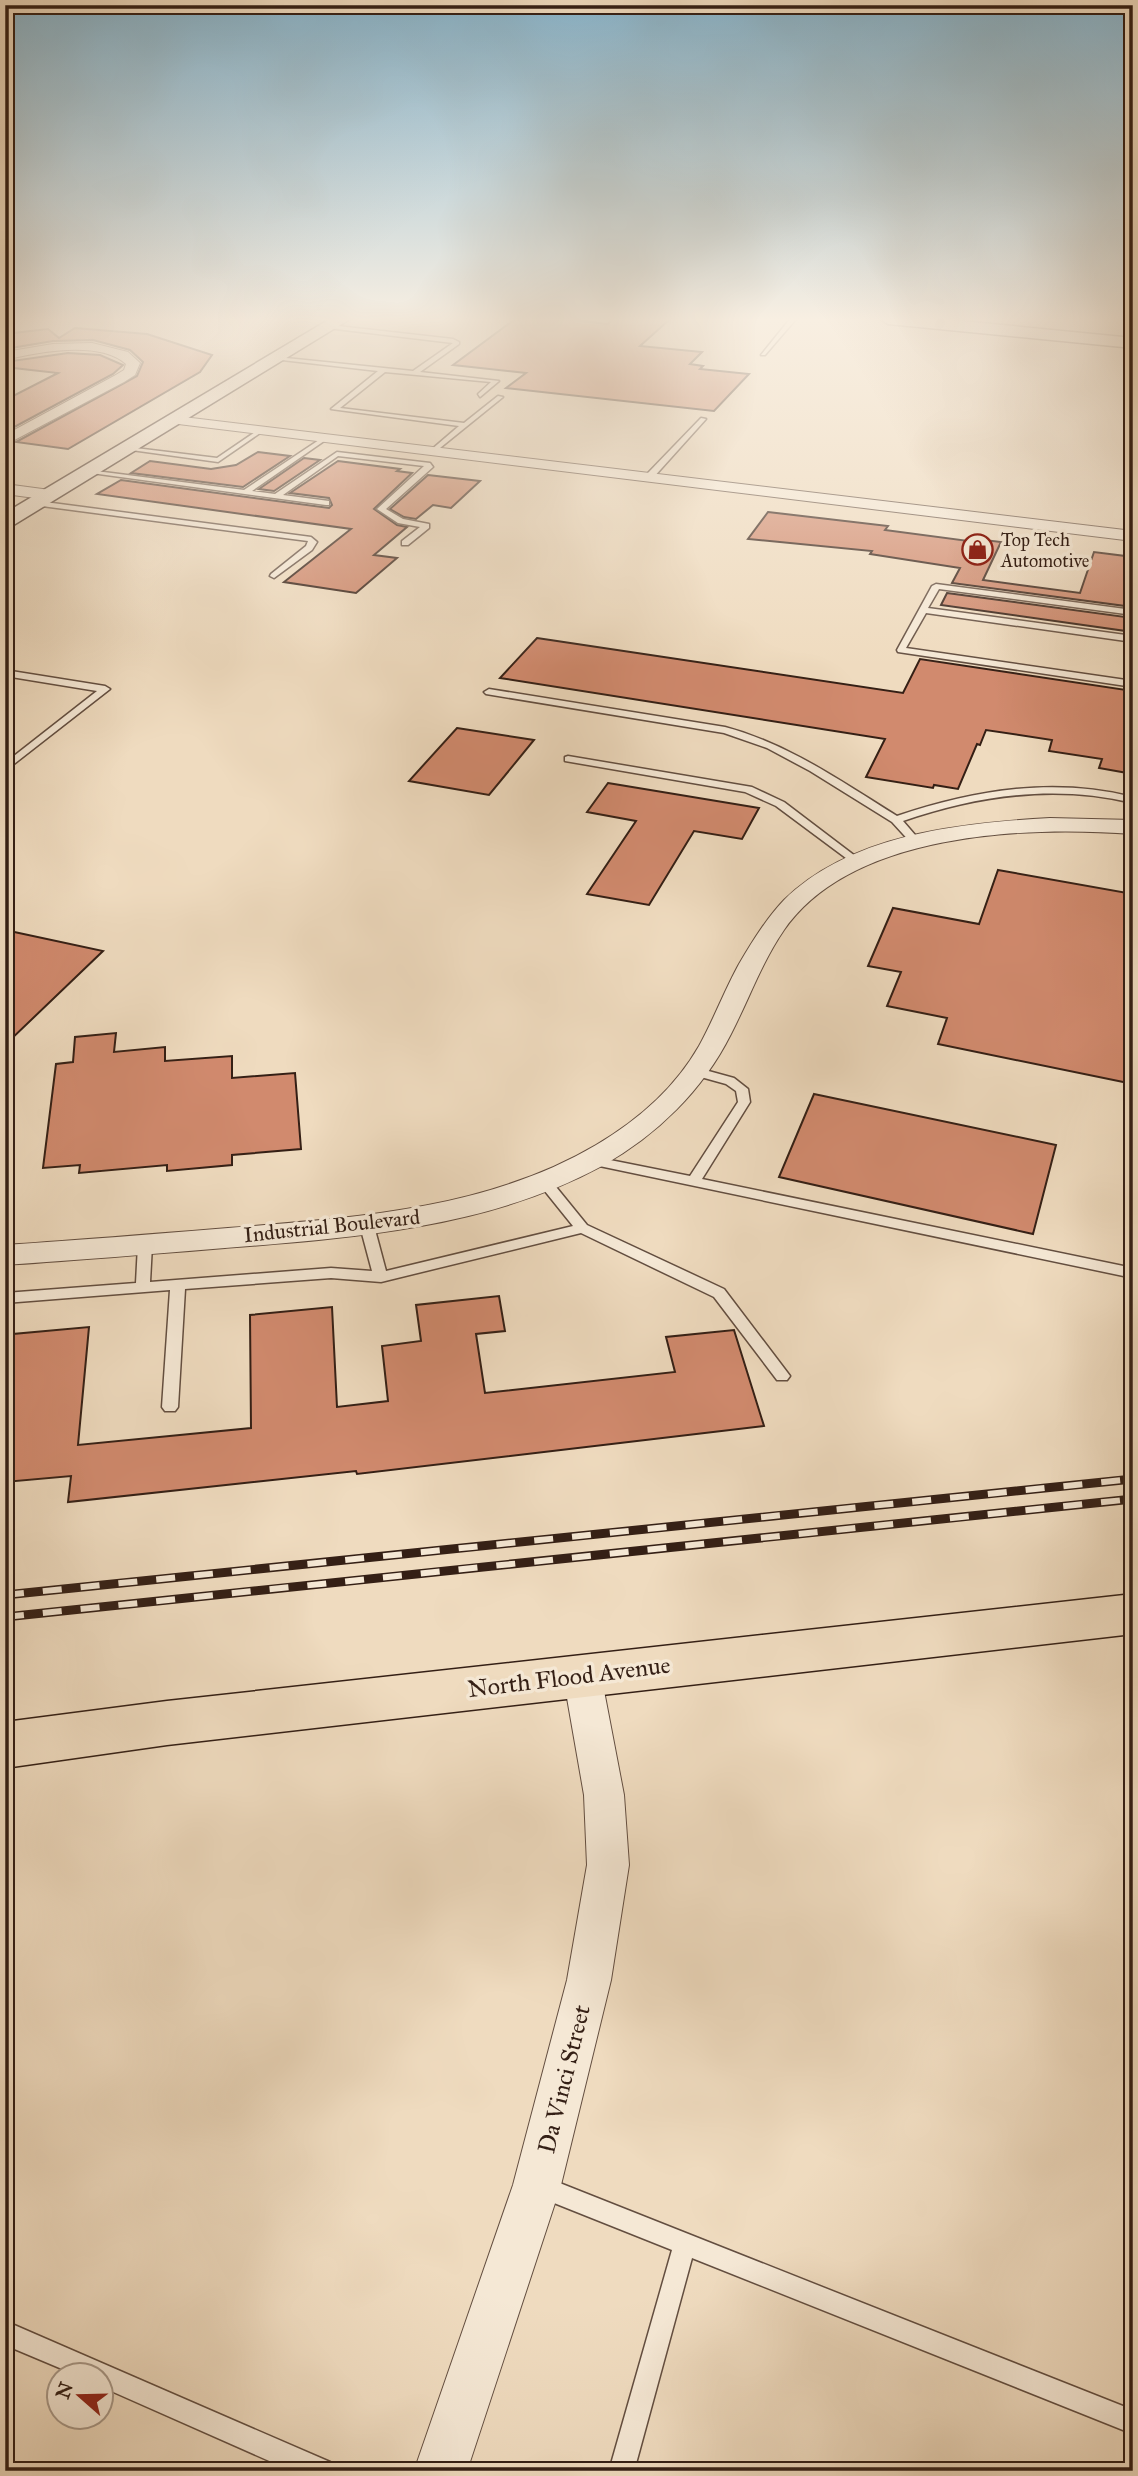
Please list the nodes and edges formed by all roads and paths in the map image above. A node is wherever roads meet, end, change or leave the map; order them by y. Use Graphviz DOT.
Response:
graph roads {
  1 [pos="151,435"];
  2 [pos="254,435"];
  3 [pos="297,435"];
  4 [pos="456,435"];
  5 [pos="689,435"];
  6 [pos="325,438"];
  7 [pos="353,441"];
  8 [pos="127,449"];
  9 [pos="337,454"];
  10 [pos="437,456"];
  11 [pos="88,472"];
  12 [pos="649,477"];
  13 [pos="5,489"];
  14 [pos="245,493"];
  15 [pos="276,497"];
  16 [pos="5,498"];
  17 [pos="43,499"];
  18 [pos="326,503"];
  19 [pos="5,522"];
  20 [pos="1133,536"];
  21 [pos="405,543"];
  22 [pos="274,576"];
  23 [pos="923,610"];
  24 [pos="1133,613"];
  25 [pos="1133,639"];
  26 [pos="5,673"];
  27 [pos="1133,684"];
  28 [pos="489,692"];
  29 [pos="568,759"];
  30 [pos="5,768"];
  31 [pos="1133,800"];
  32 [pos="896,820"];
  33 [pos="1133,827"];
  34 [pos="917,843"];
  35 [pos="858,862"];
  36 [pos="694,1071"];
  37 [pos="590,1160"];
  38 [pos="543,1180"];
  39 [pos="693,1182"];
  40 [pos="367,1226"];
  41 [pos="582,1228"];
  42 [pos="145,1245"];
  43 [pos="5,1255"];
  44 [pos="1133,1273"];
  45 [pos="381,1278"];
  46 [pos="178,1284"];
  47 [pos="142,1287"];
  48 [pos="5,1298"];
  49 [pos="782,1377"];
  50 [pos="170,1407"];
  51 [pos="1133,1614"];
  52 [pos="582,1675"];
  53 [pos="5,1745"];
  54 [pos="537,2185"];
  55 [pos="685,2244"];
  56 [pos="5,2333"];
  57 [pos="67,2360"];
  58 [pos="116,2382"];
  59 [pos="1133,2422"];
  60 [pos="321,2471"];
  61 [pos="440,2471"];
  62 [pos="621,2471"];
  1 -- 8 [label="main road"];
  2 -- 8 [label="lane"];
  3 -- 6 [label="street"];
  4 -- 10 [label="lane"];
  5 -- 12 [label="lane"];
  6 -- 7 [label="street"];
  6 -- 14 [label="lane"];
  7 -- 9 [label="lane"];
  7 -- 10 [label="street"];
  8 -- 11 [label="main road"];
  9 -- 10 [label="lane"];
  9 -- 15 [label="lane"];
  10 -- 12 [label="street"];
  10 -- 21 [label="lane"];
  11 -- 14 [label="lane"];
  11 -- 17 [label="main road"];
  12 -- 20 [label="street"];
  13 -- 17 [label="street"];
  14 -- 15 [label="lane"];
  15 -- 18 [label="lane"];
  16 -- 17 [label="street"];
  17 -- 19 [label="main road"];
  17 -- 22 [label="lane"];
  23 -- 24 [label="lane"];
  23 -- 25 [label="lane"];
  23 -- 27 [label="lane"];
  26 -- 30 [label="lane"];
  28 -- 32 [label="lane"];
  29 -- 35 [label="lane"];
  31 -- 32 [label="lane"];
  32 -- 34 [label="lane"];
  33 -- 34 [label="street, Industrial Boulevard"];
  34 -- 35 [label="street, Industrial Boulevard"];
  35 -- 36 [label="street, Industrial Boulevard"];
  36 -- 37 [label="street, Industrial Boulevard"];
  36 -- 39 [label="lane"];
  37 -- 38 [label="street, Industrial Boulevard"];
  37 -- 39 [label="lane"];
  38 -- 40 [label="street, Industrial Boulevard"];
  38 -- 41 [label="lane"];
  39 -- 44 [label="lane"];
  40 -- 42 [label="street, Industrial Boulevard"];
  40 -- 45 [label="lane"];
  41 -- 45 [label="lane"];
  41 -- 49 [label="lane"];
  42 -- 43 [label="street, Industrial Boulevard"];
  42 -- 47 [label="lane"];
  45 -- 46 [label="lane"];
  46 -- 47 [label="lane"];
  46 -- 50 [label="lane"];
  47 -- 48 [label="lane"];
  51 -- 52 [label="main road, North Flood Avenue"];
  52 -- 53 [label="main road, North Flood Avenue"];
  52 -- 54 [label="street, Da Vinci Street"];
  54 -- 55 [label="lane"];
  54 -- 61 [label="street, Da Vinci Street"];
  55 -- 59 [label="lane"];
  55 -- 62 [label="lane"];
  56 -- 57 [label="lane"];
  58 -- 60 [label="lane"];
}
